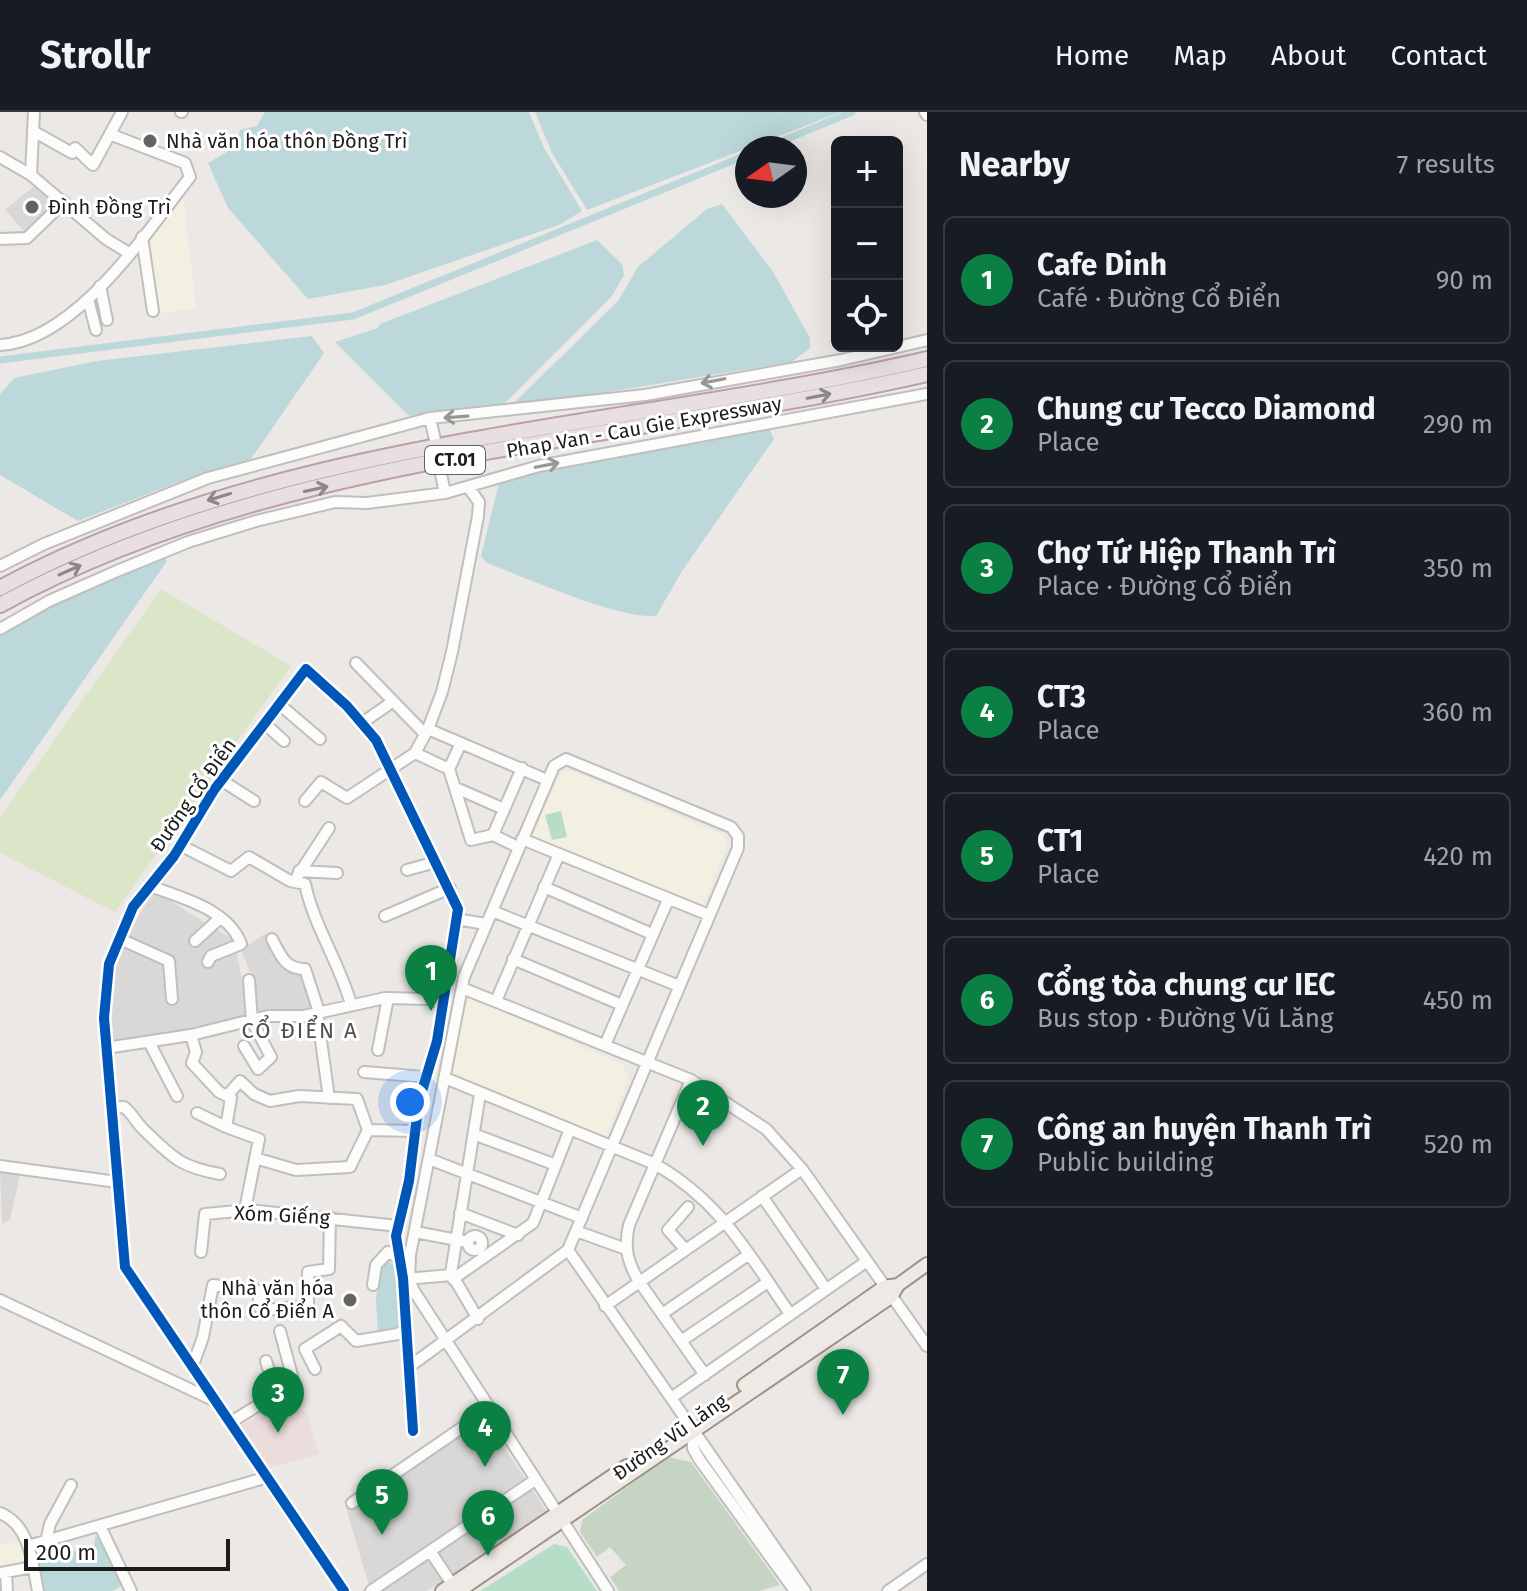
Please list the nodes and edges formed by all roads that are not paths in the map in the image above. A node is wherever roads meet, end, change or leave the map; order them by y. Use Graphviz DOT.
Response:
graph roads {
  1 [pos="34,112"];
  2 [pos="122,112"];
  3 [pos="33,131"];
  4 [pos="112,135"];
  5 [pos="0,157"];
  6 [pos="31,175"];
  7 [pos="64,202"];
  8 [pos="142,237"];
  9 [pos="0,239"];
  10 [pos="129,253"];
  11 [pos="100,286"];
  12 [pos="88,299"];
  13 [pos="153,311"];
  14 [pos="107,320"];
  15 [pos="96,330"];
  16 [pos="927,340"];
  17 [pos="0,345"];
  18 [pos="927,359"];
  19 [pos="927,374"];
  20 [pos="927,394"];
  21 [pos="430,418"];
  22 [pos="435,440"];
  23 [pos="441,474"];
  24 [pos="468,487"];
  25 [pos="445,493"];
  26 [pos="0,566"];
  27 [pos="0,588"];
  28 [pos="0,605"];
  29 [pos="0,629"];
  30 [pos="356,663"];
  31 [pos="392,702"];
  32 [pos="279,704"];
  33 [pos="362,723"];
  34 [pos="265,724"];
  35 [pos="426,732"];
  36 [pos="320,739"];
  37 [pos="284,741"];
  38 [pos="461,743"];
  39 [pos="415,753"];
  40 [pos="392,766"];
  41 [pos="522,768"];
  42 [pos="449,769"];
  43 [pos="221,780"];
  44 [pos="547,780"];
  45 [pos="456,788"];
  46 [pos="254,801"];
  47 [pos="305,801"];
  48 [pos="504,809"];
  49 [pos="329,828"];
  50 [pos="493,835"];
  51 [pos="520,843"];
  52 [pos="180,845"];
  53 [pos="559,854"];
  54 [pos="436,862"];
  55 [pos="407,870"];
  56 [pos="337,873"];
  57 [pos="297,876"];
  58 [pos="150,886"];
  59 [pos="544,887"];
  60 [pos="450,888"];
  61 [pos="668,900"];
  62 [pos="492,911"];
  63 [pos="709,915"];
  64 [pos="385,916"];
  65 [pos="220,918"];
  66 [pos="456,919"];
  67 [pos="486,924"];
  68 [pos="527,925"];
  69 [pos="652,934"];
  70 [pos="120,939"];
  71 [pos="272,939"];
  72 [pos="195,941"];
  73 [pos="513,959"];
  74 [pos="208,962"];
  75 [pos="637,969"];
  76 [pos="249,980"];
  77 [pos="679,986"];
  78 [pos="462,988"];
  79 [pos="388,998"];
  80 [pos="172,999"];
  81 [pos="496,1001"];
  82 [pos="351,1004"];
  83 [pos="443,1004"];
  84 [pos="622,1005"];
  85 [pos="318,1012"];
  86 [pos="252,1021"];
  87 [pos="191,1035"];
  88 [pos="149,1042"];
  89 [pos="605,1045"];
  90 [pos="244,1046"];
  91 [pos="106,1048"];
  92 [pos="378,1050"];
  93 [pos="648,1063"];
  94 [pos="364,1072"];
  95 [pos="426,1077"];
  96 [pos="445,1078"];
  97 [pos="691,1080"];
  98 [pos="422,1092"];
  99 [pos="480,1094"];
  100 [pos="177,1096"];
  101 [pos="227,1096"];
  102 [pos="441,1096"];
  103 [pos="329,1098"];
  104 [pos="111,1108"];
  105 [pos="197,1113"];
  106 [pos="226,1127"];
  107 [pos="570,1129"];
  108 [pos="368,1130"];
  109 [pos="415,1131"];
  110 [pos="476,1135"];
  111 [pos="613,1147"];
  112 [pos="255,1158"];
  113 [pos="429,1159"];
  114 [pos="655,1164"];
  115 [pos="556,1165"];
  116 [pos="0,1166"];
  117 [pos="802,1169"];
  118 [pos="468,1172"];
  119 [pos="220,1174"];
  120 [pos="117,1182"];
  121 [pos="762,1196"];
  122 [pos="541,1201"];
  123 [pos="688,1207"];
  124 [pos="245,1210"];
  125 [pos="460,1213"];
  126 [pos="330,1217"];
  127 [pos="582,1218"];
  128 [pos="725,1221"];
  129 [pos="485,1222"];
  130 [pos="398,1226"];
  131 [pos="576,1231"];
  132 [pos="415,1232"];
  133 [pos="518,1235"];
  134 [pos="455,1240"];
  135 [pos="477,1246"];
  136 [pos="626,1249"];
  137 [pos="685,1249"];
  138 [pos="568,1250"];
  139 [pos="201,1252"];
  140 [pos="748,1255"];
  141 [pos="399,1258"];
  142 [pos="867,1261"];
  143 [pos="927,1264"];
  144 [pos="452,1277"];
  145 [pos="406,1279"];
  146 [pos="638,1280"];
  147 [pos="768,1282"];
  148 [pos="373,1285"];
  149 [pos="826,1289"];
  150 [pos="887,1292"];
  151 [pos="0,1300"];
  152 [pos="605,1306"];
  153 [pos="662,1314"];
  154 [pos="790,1314"];
  155 [pos="478,1319"];
  156 [pos="407,1328"];
  157 [pos="280,1331"];
  158 [pos="681,1341"];
  159 [pos="445,1343"];
  160 [pos="927,1346"];
  161 [pos="266,1361"];
  162 [pos="193,1365"];
  163 [pos="409,1367"];
  164 [pos="315,1369"];
  165 [pos="705,1375"];
  166 [pos="276,1394"];
  167 [pos="671,1398"];
  168 [pos="215,1401"];
  169 [pos="489,1409"];
  170 [pos="231,1422"];
  171 [pos="690,1428"];
  172 [pos="413,1431"];
  173 [pos="268,1477"];
  174 [pos="535,1480"];
  175 [pos="68,1489"];
  176 [pos="352,1503"];
  177 [pos="0,1513"];
  178 [pos="561,1518"];
  179 [pos="100,1526"];
  180 [pos="761,1537"];
  181 [pos="46,1542"];
  182 [pos="28,1546"];
  183 [pos="430,1551"];
  184 [pos="927,1564"];
  185 [pos="33,1567"];
  186 [pos="3,1573"];
  187 [pos="451,1589"];
  188 [pos="127,1590"];
  189 [pos="7,1591"];
  190 [pos="38,1591"];
  191 [pos="344,1591"];
  192 [pos="371,1591"];
  193 [pos="608,1591"];
  194 [pos="795,1591"];
  195 [pos="805,1591"];
  196 [pos="888,1591"];
  1 -- 3 [label="street"];
  2 -- 4 [label="street"];
  3 -- 4 [label="street"];
  3 -- 6 [label="street"];
  4 -- 8 [label="street"];
  5 -- 6 [label="street"];
  6 -- 7 [label="street"];
  7 -- 9 [label="street"];
  7 -- 10 [label="street"];
  8 -- 10 [label="street"];
  8 -- 13 [label="street"];
  10 -- 11 [label="street"];
  11 -- 12 [label="street"];
  11 -- 14 [label="street"];
  12 -- 15 [label="street"];
  12 -- 17 [label="street"];
  16 -- 21 [label="street, one-way"];
  18 -- 27 [label="highway, Phap Van - Cau Gie Expressway / CT.01, one-way"];
  28 -- 19 [label="highway, Phap Van - Cau Gie Expressway / CT.01, one-way"];
  24 -- 20 [label="street, one-way"];
  21 -- 22 [label="street"];
  21 -- 26 [label="street"];
  23 -- 25 [label="street"];
  24 -- 25 [label="street"];
  24 -- 35 [label="street"];
  25 -- 29 [label="street"];
  30 -- 31 [label="street"];
  31 -- 33 [label="street"];
  31 -- 35 [label="street"];
  32 -- 33 [label="street, Đường Cổ Điển"];
  32 -- 34 [label="street, Đường Cổ Điển"];
  32 -- 36 [label="street"];
  33 -- 40 [label="street, Đường Cổ Điển"];
  34 -- 37 [label="street"];
  34 -- 43 [label="street, Đường Cổ Điển"];
  35 -- 38 [label="street"];
  35 -- 39 [label="street"];
  38 -- 41 [label="street"];
  38 -- 42 [label="street"];
  39 -- 40 [label="street"];
  39 -- 42 [label="street"];
  40 -- 47 [label="street"];
  40 -- 54 [label="street, Đường Cổ Điển"];
  41 -- 44 [label="street"];
  41 -- 48 [label="street"];
  42 -- 45 [label="street"];
  43 -- 46 [label="street"];
  43 -- 52 [label="street, Đường Cổ Điển"];
  44 -- 51 [label="street"];
  44 -- 63 [label="street"];
  45 -- 48 [label="street"];
  45 -- 50 [label="street"];
  48 -- 50 [label="street"];
  49 -- 57 [label="street"];
  50 -- 51 [label="street"];
  51 -- 53 [label="street"];
  51 -- 62 [label="street"];
  52 -- 57 [label="street"];
  52 -- 58 [label="street, Đường Cổ Điển"];
  53 -- 59 [label="street"];
  53 -- 61 [label="street"];
  54 -- 55 [label="street"];
  54 -- 60 [label="street, Đường Cổ Điển"];
  56 -- 57 [label="street"];
  57 -- 82 [label="street"];
  58 -- 65 [label="street"];
  58 -- 70 [label="street, Đường Cổ Điển"];
  59 -- 68 [label="street"];
  59 -- 69 [label="street"];
  60 -- 64 [label="street"];
  60 -- 66 [label="street, Đường Cổ Điển"];
  61 -- 63 [label="street"];
  61 -- 69 [label="street"];
  62 -- 67 [label="street"];
  62 -- 68 [label="street"];
  63 -- 77 [label="street"];
  65 -- 72 [label="street"];
  65 -- 74 [label="street"];
  66 -- 67 [label="street"];
  66 -- 83 [label="street, Đường Cổ Điển"];
  67 -- 78 [label="street"];
  68 -- 73 [label="street"];
  68 -- 75 [label="street"];
  69 -- 75 [label="street"];
  70 -- 80 [label="street"];
  70 -- 91 [label="street, Đường Cổ Điển"];
  71 -- 85 [label="street"];
  73 -- 81 [label="street"];
  73 -- 84 [label="street"];
  75 -- 77 [label="street"];
  75 -- 84 [label="street"];
  76 -- 86 [label="street"];
  77 -- 93 [label="street"];
  78 -- 81 [label="street"];
  78 -- 96 [label="street"];
  79 -- 82 [label="street"];
  79 -- 83 [label="street"];
  79 -- 92 [label="street"];
  81 -- 89 [label="street"];
  82 -- 85 [label="street"];
  83 -- 95 [label="street, Đường Cổ Điển"];
  84 -- 89 [label="street"];
  85 -- 86 [label="street"];
  85 -- 103 [label="street"];
  86 -- 87 [label="street"];
  86 -- 90 [label="street"];
  87 -- 88 [label="street"];
  87 -- 101 [label="street"];
  88 -- 91 [label="street"];
  88 -- 100 [label="street"];
  89 -- 93 [label="street"];
  91 -- 104 [label="street, Đường Cổ Điển"];
  93 -- 97 [label="street"];
  93 -- 111 [label="street"];
  94 -- 95 [label="street"];
  95 -- 98 [label="street, Đường Cổ Điển"];
  96 -- 99 [label="street"];
  96 -- 102 [label="street"];
  97 -- 114 [label="street"];
  97 -- 117 [label="street"];
  98 -- 102 [label="street"];
  98 -- 109 [label="street, Đường Cổ Điển"];
  99 -- 107 [label="street"];
  99 -- 110 [label="street"];
  101 -- 103 [label="street"];
  101 -- 106 [label="street"];
  102 -- 113 [label="street"];
  103 -- 108 [label="street"];
  104 -- 119 [label="street"];
  104 -- 120 [label="street, Đường Cổ Điển"];
  105 -- 106 [label="street"];
  106 -- 112 [label="street"];
  107 -- 111 [label="street"];
  107 -- 115 [label="street"];
  108 -- 109 [label="street"];
  108 -- 112 [label="street"];
  109 -- 130 [label="street, Đường Cổ Điển"];
  110 -- 115 [label="street"];
  110 -- 118 [label="street"];
  111 -- 114 [label="street"];
  111 -- 127 [label="street"];
  112 -- 124 [label="street"];
  113 -- 118 [label="street"];
  113 -- 132 [label="street"];
  114 -- 128 [label="street"];
  114 -- 136 [label="street"];
  115 -- 122 [label="street"];
  116 -- 120 [label="street"];
  117 -- 121 [label="street"];
  117 -- 142 [label="street"];
  118 -- 122 [label="street"];
  118 -- 125 [label="street"];
  120 -- 162 [label="street, Đường Cổ Điển"];
  121 -- 128 [label="street"];
  121 -- 149 [label="street"];
  122 -- 127 [label="street"];
  122 -- 133 [label="street"];
  123 -- 137 [label="street"];
  124 -- 126 [label="street, Xóm Giếng"];
  124 -- 139 [label="street, Xóm Giếng"];
  125 -- 129 [label="street"];
  125 -- 134 [label="street"];
  126 -- 130 [label="street, Xóm Giếng"];
  126 -- 162 [label="street"];
  127 -- 131 [label="street"];
  128 -- 137 [label="street"];
  128 -- 140 [label="street"];
  129 -- 133 [label="street"];
  129 -- 135 [label="street"];
  130 -- 141 [label="street, Đường Cổ Điển"];
  131 -- 136 [label="street"];
  131 -- 138 [label="street"];
  132 -- 134 [label="street"];
  132 -- 145 [label="street"];
  133 -- 135 [label="street"];
  134 -- 135 [label="street"];
  134 -- 144 [label="street"];
  135 -- 144 [label="street"];
  136 -- 146 [label="street"];
  137 -- 146 [label="street"];
  138 -- 152 [label="street"];
  138 -- 155 [label="street"];
  140 -- 147 [label="street"];
  140 -- 153 [label="street"];
  141 -- 145 [label="street, Đường Cổ Điển"];
  141 -- 148 [label="street"];
  142 -- 149 [label="street"];
  142 -- 150 [label="street"];
  143 -- 150 [label="main road, Đường Vũ Lăng"];
  144 -- 145 [label="street"];
  144 -- 155 [label="street"];
  145 -- 156 [label="street, Đường Cổ Điển"];
  145 -- 159 [label="street"];
  146 -- 152 [label="street"];
  146 -- 153 [label="street"];
  147 -- 154 [label="street"];
  147 -- 158 [label="street"];
  149 -- 154 [label="street"];
  150 -- 160 [label="street"];
  150 -- 171 [label="main road, Đường Vũ Lăng"];
  151 -- 168 [label="street"];
  152 -- 167 [label="street"];
  153 -- 158 [label="street"];
  154 -- 165 [label="street"];
  155 -- 159 [label="street"];
  156 -- 163 [label="street, Đường Cổ Điển"];
  156 -- 164 [label="street"];
  157 -- 166 [label="street"];
  158 -- 165 [label="street"];
  159 -- 163 [label="street"];
  159 -- 169 [label="street"];
  161 -- 166 [label="street"];
  162 -- 168 [label="street, Đường Cổ Điển"];
  163 -- 172 [label="street, Đường Cổ Điển"];
  165 -- 167 [label="street"];
  166 -- 170 [label="street"];
  167 -- 171 [label="street"];
  168 -- 170 [label="street, Đường Cổ Điển"];
  169 -- 174 [label="street"];
  169 -- 176 [label="street"];
  170 -- 173 [label="street, Đường Cổ Điển"];
  171 -- 178 [label="main road, Đường Vũ Lăng"];
  171 -- 180 [label="street"];
  173 -- 179 [label="street"];
  173 -- 191 [label="street, Đường Cổ Điển"];
  174 -- 178 [label="street"];
  174 -- 183 [label="street"];
  175 -- 181 [label="street"];
  177 -- 182 [label="street"];
  178 -- 187 [label="main road, Đường Vũ Lăng"];
  178 -- 193 [label="street"];
  179 -- 181 [label="street"];
  179 -- 188 [label="street"];
  180 -- 194 [label="street"];
  180 -- 195 [label="street"];
  181 -- 182 [label="street"];
  182 -- 185 [label="street"];
  183 -- 187 [label="street"];
  183 -- 192 [label="street"];
  184 -- 196 [label="street"];
  185 -- 186 [label="street"];
  185 -- 190 [label="street"];
  186 -- 189 [label="street"];
}
